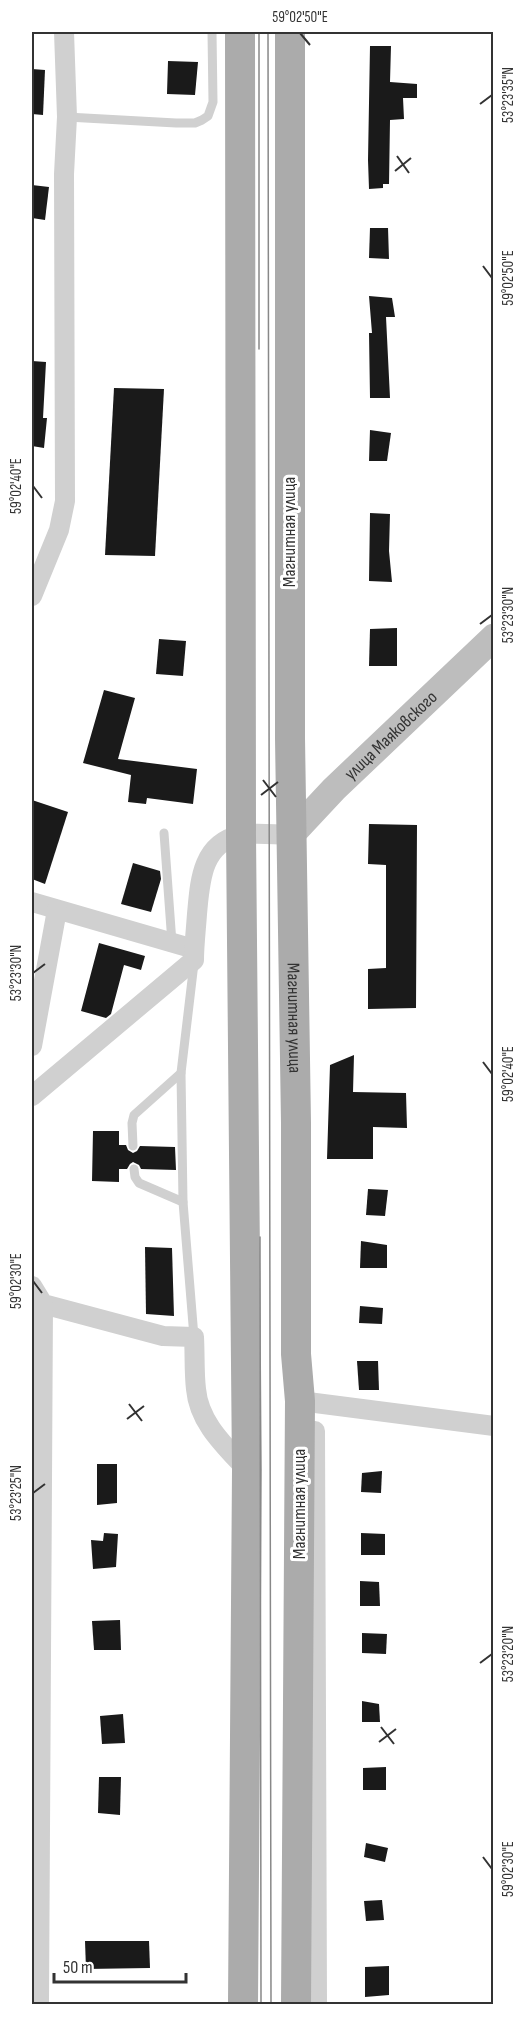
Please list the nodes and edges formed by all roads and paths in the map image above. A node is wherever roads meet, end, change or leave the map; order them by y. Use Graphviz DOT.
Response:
graph roads {
  1 [pos="64,32"];
  2 [pos="212,32"];
  3 [pos="240,32"];
  4 [pos="290,32"];
  5 [pos="67,117"];
  6 [pos="32,596"];
  7 [pos="494,638"];
  8 [pos="164,833"];
  9 [pos="291,834"];
  10 [pos="241,835"];
  11 [pos="32,902"];
  12 [pos="57,910"];
  13 [pos="172,943"];
  14 [pos="194,955"];
  15 [pos="32,1046"];
  16 [pos="181,1073"];
  17 [pos="32,1096"];
  18 [pos="133,1146"];
  19 [pos="134,1169"];
  20 [pos="183,1202"];
  21 [pos="32,1286"];
  22 [pos="43,1304"];
  23 [pos="194,1337"];
  24 [pos="307,1401"];
  25 [pos="494,1426"];
  26 [pos="247,1470"];
  27 [pos="37,1670"];
  28 [pos="39,2004"];
  29 [pos="243,2004"];
  30 [pos="296,2004"];
  31 [pos="317,2004"];
  1 -- 5 [label="street"];
  2 -- 5 [label="lane"];
  3 -- 10 [label="main road"];
  4 -- 9 [label="main road, Магнитная улица"];
  5 -- 6 [label="street"];
  7 -- 9 [label="main road, улица Маяковского"];
  8 -- 13 [label="lane"];
  9 -- 10 [label="street"];
  9 -- 24 [label="main road, Магнитная улица"];
  10 -- 14 [label="street"];
  10 -- 26 [label="main road"];
  11 -- 12 [label="street"];
  12 -- 13 [label="street"];
  12 -- 15 [label="street"];
  13 -- 14 [label="street"];
  14 -- 16 [label="lane"];
  14 -- 17 [label="street"];
  16 -- 18 [label="lane"];
  16 -- 20 [label="lane"];
  19 -- 20 [label="lane"];
  20 -- 23 [label="lane"];
  21 -- 22 [label="street"];
  22 -- 23 [label="street"];
  22 -- 27 [label="street"];
  23 -- 26 [label="street"];
  24 -- 25 [label="street"];
  24 -- 30 [label="main road, Магнитная улица"];
  24 -- 31 [label="street"];
  26 -- 29 [label="main road"];
  27 -- 28 [label="street"];
}
